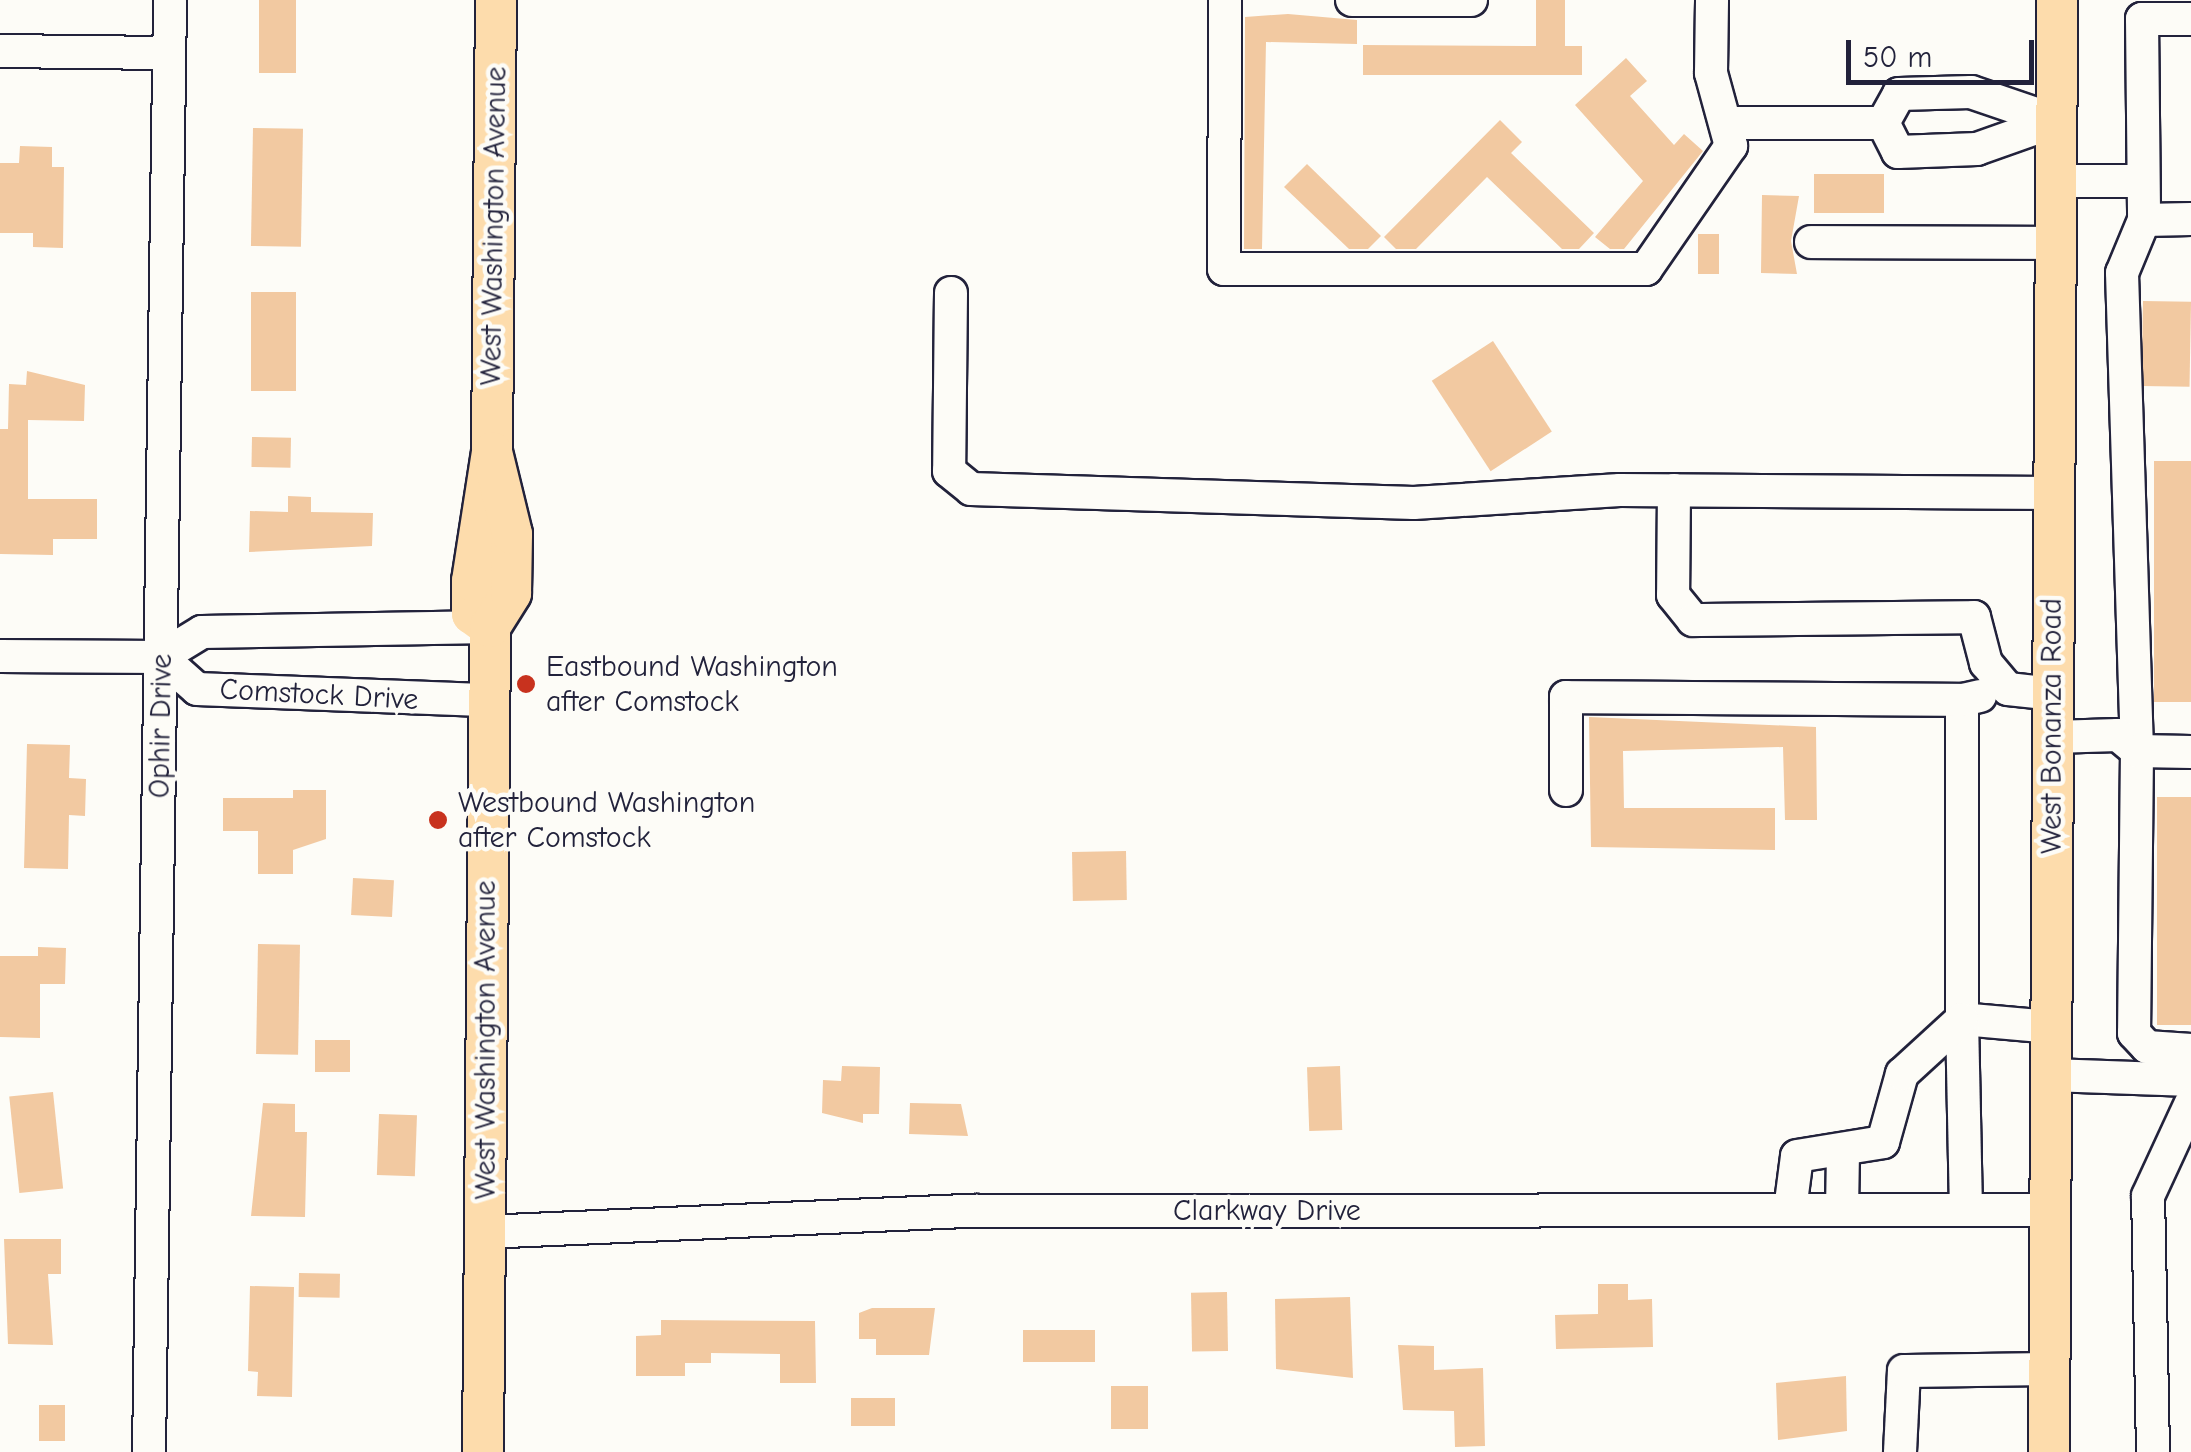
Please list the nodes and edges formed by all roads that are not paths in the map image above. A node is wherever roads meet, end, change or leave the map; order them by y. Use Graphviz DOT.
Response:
graph roads {
  1 [pos="170,0"];
  2 [pos="496,0"];
  3 [pos="1225,0"];
  4 [pos="1352,0"];
  5 [pos="1470,0"];
  6 [pos="1712,0"];
  7 [pos="2057,0"];
  8 [pos="2191,19"];
  9 [pos="0,51"];
  10 [pos="169,53"];
  11 [pos="2056,122"];
  12 [pos="1731,123"];
  13 [pos="1883,123"];
  14 [pos="2056,181"];
  15 [pos="2143,181"];
  16 [pos="2191,219"];
  17 [pos="2144,220"];
  18 [pos="1811,242"];
  19 [pos="2056,242"];
  20 [pos="950,293"];
  21 [pos="1674,490"];
  22 [pos="2054,492"];
  23 [pos="490,627"];
  24 [pos="0,656"];
  25 [pos="161,657"];
  26 [pos="2008,688"];
  27 [pos="2052,694"];
  28 [pos="490,700"];
  29 [pos="1962,700"];
  30 [pos="2052,737"];
  31 [pos="2137,751"];
  32 [pos="2191,752"];
  33 [pos="1566,790"];
  34 [pos="1962,1018"];
  35 [pos="2051,1027"];
  36 [pos="2191,1050"];
  37 [pos="2050,1074"];
  38 [pos="2191,1080"];
  39 [pos="2191,1103"];
  40 [pos="1843,1151"];
  41 [pos="1790,1210"];
  42 [pos="1842,1210"];
  43 [pos="1966,1210"];
  44 [pos="2050,1210"];
  45 [pos="484,1232"];
  46 [pos="2050,1369"];
  47 [pos="149,1452"];
  48 [pos="483,1452"];
  49 [pos="1900,1452"];
  50 [pos="2049,1452"];
  51 [pos="2152,1452"];
  1 -- 10 [label="street, Ophir Drive"];
  2 -- 23 [label="main road, West Washington Avenue"];
  3 -- 12 [label="street"];
  4 -- 5 [label="street"];
  6 -- 12 [label="street"];
  7 -- 11 [label="main road, West Bonanza Road"];
  8 -- 15 [label="street"];
  9 -- 10 [label="street"];
  10 -- 25 [label="street, Ophir Drive"];
  11 -- 13 [label="street"];
  11 -- 13 [label="street"];
  11 -- 14 [label="main road, West Bonanza Road"];
  12 -- 13 [label="street"];
  14 -- 15 [label="street"];
  14 -- 19 [label="main road, West Bonanza Road"];
  15 -- 17 [label="street"];
  16 -- 17 [label="street"];
  17 -- 31 [label="street"];
  18 -- 19 [label="street"];
  19 -- 22 [label="main road, West Bonanza Road"];
  20 -- 21 [label="street"];
  21 -- 22 [label="street"];
  21 -- 26 [label="street"];
  22 -- 27 [label="main road, West Bonanza Road"];
  23 -- 25 [label="street, Comstock Drive"];
  23 -- 28 [label="main road, West Washington Avenue"];
  24 -- 25 [label="street"];
  25 -- 28 [label="street, Comstock Drive"];
  25 -- 47 [label="street, Ophir Drive"];
  26 -- 27 [label="street"];
  26 -- 29 [label="street"];
  27 -- 30 [label="main road, West Bonanza Road"];
  28 -- 45 [label="main road, West Washington Avenue"];
  29 -- 33 [label="street"];
  29 -- 34 [label="street"];
  30 -- 31 [label="street"];
  30 -- 35 [label="main road, West Bonanza Road"];
  31 -- 32 [label="street"];
  31 -- 36 [label="street"];
  34 -- 35 [label="street"];
  34 -- 40 [label="street"];
  34 -- 43 [label="street"];
  35 -- 37 [label="main road, West Bonanza Road"];
  37 -- 38 [label="street"];
  37 -- 44 [label="main road, West Bonanza Road"];
  39 -- 51 [label="street"];
  40 -- 41 [label="street"];
  40 -- 42 [label="street"];
  41 -- 42 [label="street, Clarkway Drive"];
  41 -- 45 [label="street, Clarkway Drive"];
  42 -- 43 [label="street, Clarkway Drive"];
  43 -- 44 [label="street, Clarkway Drive"];
  44 -- 46 [label="main road, West Bonanza Road"];
  45 -- 48 [label="main road, West Washington Avenue"];
  46 -- 49 [label="street"];
  46 -- 50 [label="main road, West Bonanza Road"];
}
